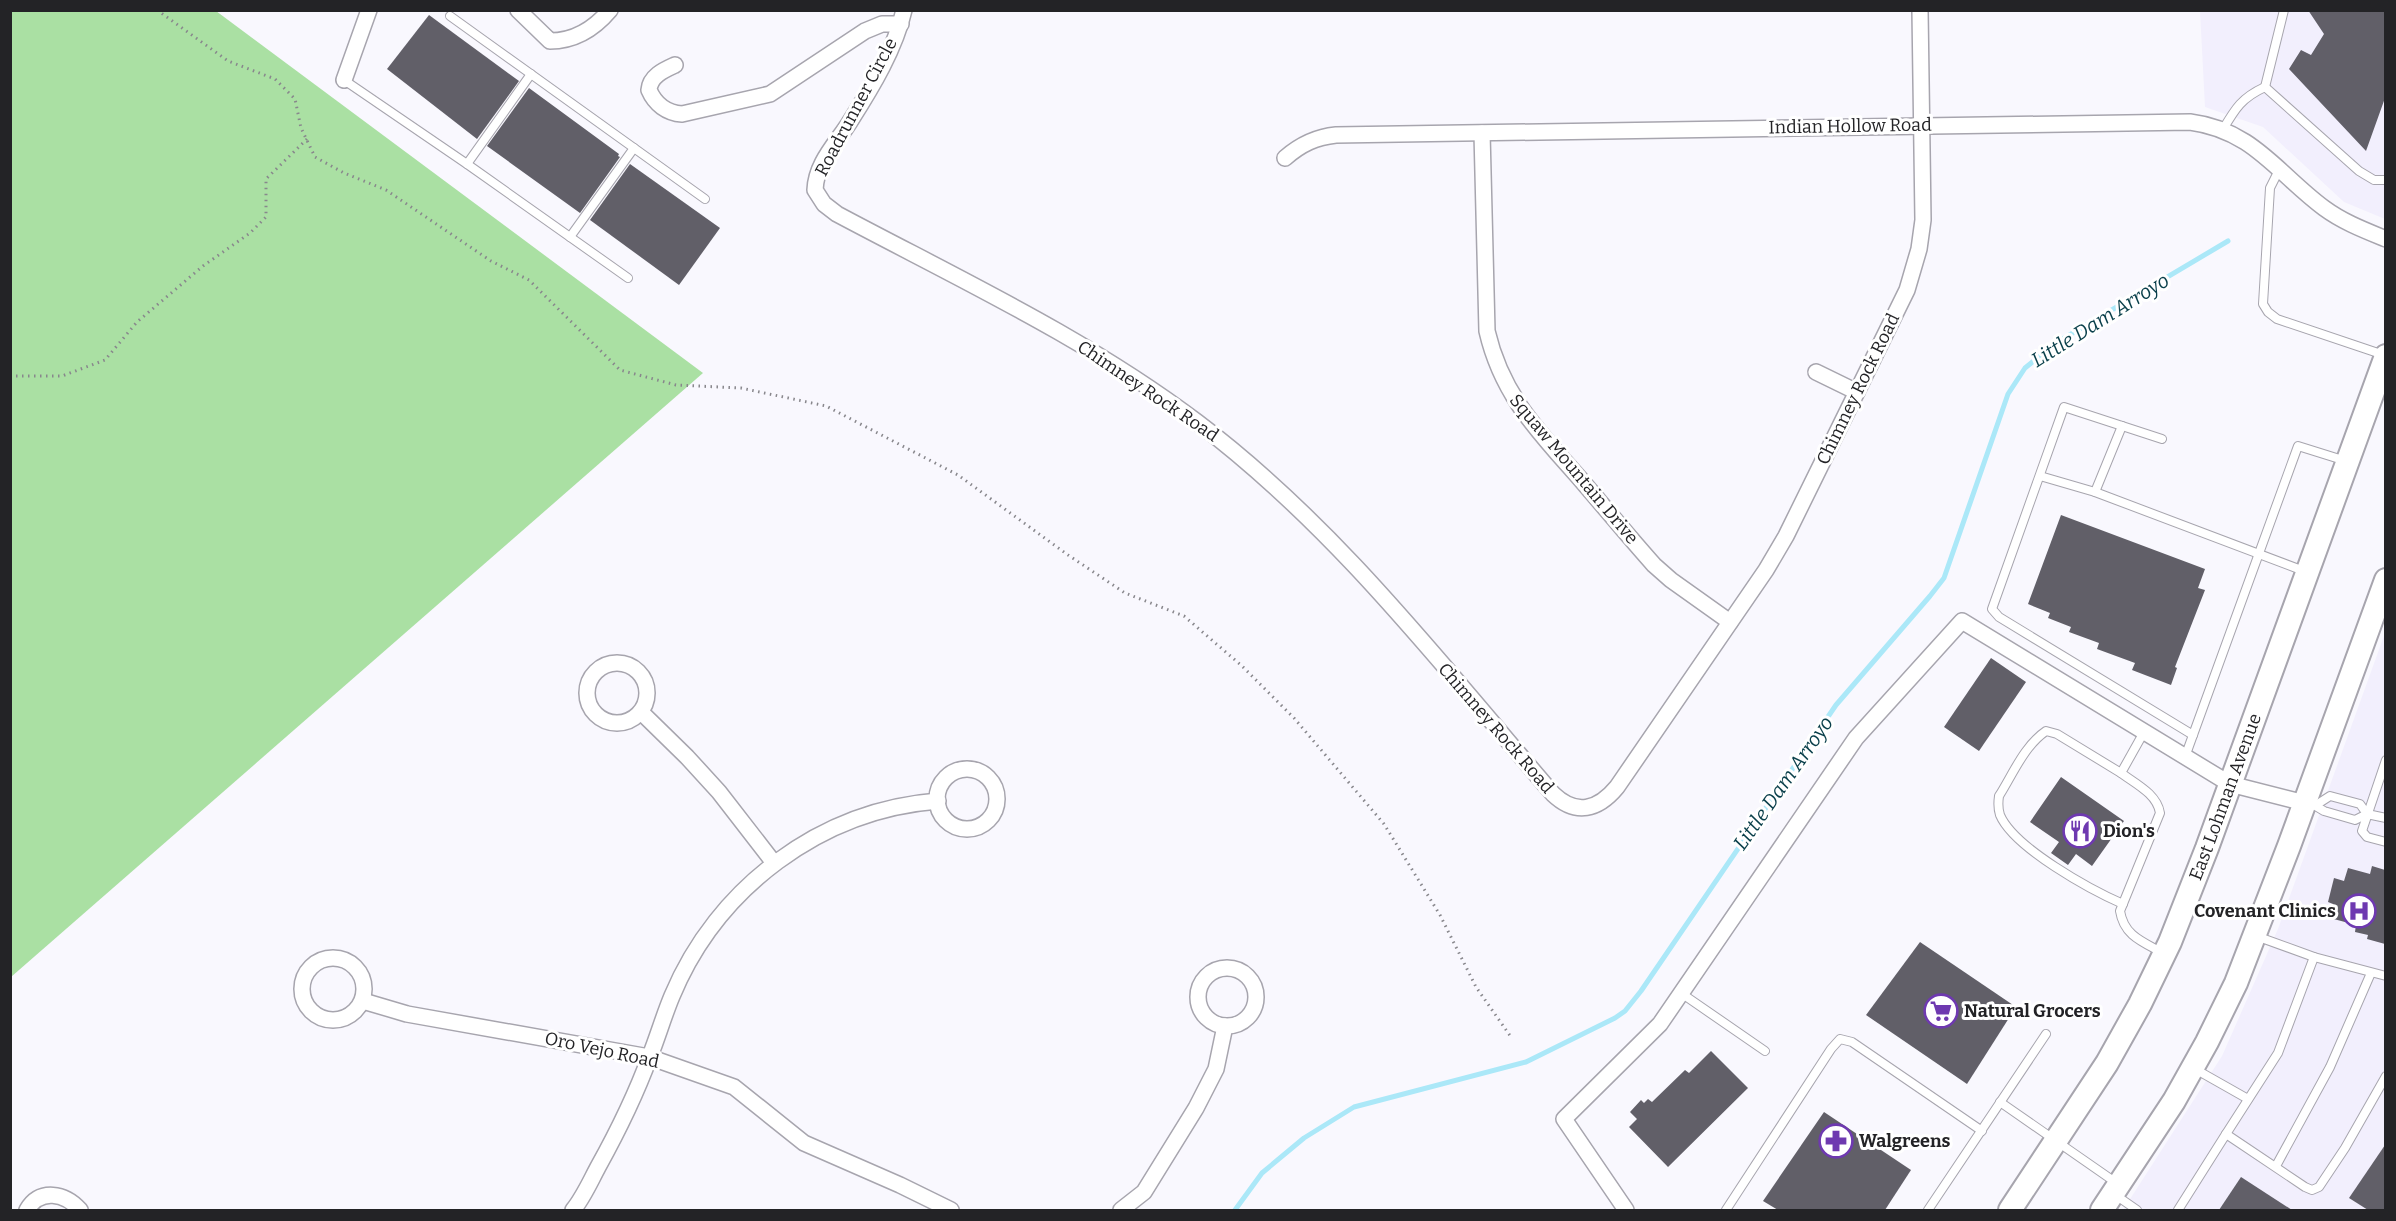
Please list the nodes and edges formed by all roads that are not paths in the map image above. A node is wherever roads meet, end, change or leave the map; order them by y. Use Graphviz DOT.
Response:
graph roads {
  1 [pos="369,10"];
  2 [pos="518,10"];
  3 [pos="610,10"];
  4 [pos="1920,10"];
  5 [pos="2284,10"];
  6 [pos="450,16"];
  7 [pos="902,17"];
  8 [pos="675,65"];
  9 [pos="531,74"];
  10 [pos="344,80"];
  11 [pos="2265,87"];
  12 [pos="1922,125"];
  13 [pos="2222,131"];
  14 [pos="1482,133"];
  15 [pos="634,148"];
  16 [pos="1286,158"];
  17 [pos="467,164"];
  18 [pos="2280,168"];
  19 [pos="2385,180"];
  20 [pos="815,190"];
  21 [pos="705,199"];
  22 [pos="570,237"];
  23 [pos="2385,239"];
  24 [pos="628,278"];
  25 [pos="2385,356"];
  26 [pos="1816,372"];
  27 [pos="1857,392"];
  28 [pos="2122,426"];
  29 [pos="2162,439"];
  30 [pos="2347,461"];
  31 [pos="2040,476"];
  32 [pos="2095,492"];
  33 [pos="2259,553"];
  34 [pos="2307,572"];
  35 [pos="2385,580"];
  36 [pos="1730,622"];
  37 [pos="641,712"];
  38 [pos="2144,732"];
  39 [pos="2193,735"];
  40 [pos="2185,757"];
  41 [pos="2385,759"];
  42 [pos="2121,773"];
  43 [pos="2230,784"];
  44 [pos="938,801"];
  45 [pos="2311,804"];
  46 [pos="2367,814"];
  47 [pos="2385,818"];
  48 [pos="2385,843"];
  49 [pos="774,863"];
  50 [pos="2123,904"];
  51 [pos="2255,936"];
  52 [pos="2164,954"];
  53 [pos="2314,957"];
  54 [pos="2372,973"];
  55 [pos="2385,976"];
  56 [pos="1681,993"];
  57 [pos="363,1001"];
  58 [pos="1225,1026"];
  59 [pos="2046,1034"];
  60 [pos="1765,1051"];
  61 [pos="650,1058"];
  62 [pos="2193,1068"];
  63 [pos="2385,1076"];
  64 [pos="2248,1099"];
  65 [pos="2000,1102"];
  66 [pos="1982,1131"];
  67 [pos="2226,1134"];
  68 [pos="2056,1140"];
  69 [pos="2276,1166"];
  70 [pos="2111,1196"];
  71 [pos="27,1210"];
  72 [pos="80,1210"];
  73 [pos="573,1210"];
  74 [pos="951,1210"];
  75 [pos="1120,1210"];
  76 [pos="1626,1210"];
  77 [pos="1726,1210"];
  78 [pos="1928,1210"];
  79 [pos="2010,1210"];
  80 [pos="2137,1210"];
  81 [pos="2178,1210"];
  1 -- 10 [label="street"];
  2 -- 3 [label="street"];
  4 -- 12 [label="street, Chimney Rock Road"];
  5 -- 11 [label="lane"];
  6 -- 9 [label="lane"];
  7 -- 8 [label="street, Roadrunner Circle"];
  7 -- 20 [label="street, Roadrunner Circle"];
  9 -- 15 [label="lane"];
  9 -- 17 [label="lane"];
  10 -- 17 [label="lane"];
  11 -- 13 [label="lane"];
  11 -- 19 [label="lane"];
  12 -- 13 [label="street, Indian Hollow Road"];
  12 -- 14 [label="street, Indian Hollow Road"];
  12 -- 27 [label="street, Chimney Rock Road"];
  13 -- 18 [label="street, Indian Hollow Road"];
  14 -- 16 [label="street, Indian Hollow Road"];
  14 -- 36 [label="street, Squaw Mountain Drive"];
  15 -- 21 [label="lane"];
  15 -- 22 [label="lane"];
  17 -- 22 [label="lane"];
  18 -- 23 [label="street, Indian Hollow Road"];
  18 -- 25 [label="lane"];
  20 -- 36 [label="street, Chimney Rock Road"];
  22 -- 24 [label="lane"];
  25 -- 30 [label="main road, East Lohman Avenue"];
  26 -- 27 [label="street"];
  27 -- 36 [label="street, Chimney Rock Road"];
  28 -- 29 [label="lane"];
  28 -- 31 [label="lane"];
  28 -- 32 [label="lane"];
  30 -- 33 [label="lane"];
  30 -- 34 [label="main road, East Lohman Avenue"];
  31 -- 32 [label="lane"];
  31 -- 39 [label="lane"];
  32 -- 33 [label="lane"];
  33 -- 34 [label="lane"];
  33 -- 39 [label="lane"];
  34 -- 43 [label="main road, East Lohman Avenue"];
  35 -- 45 [label="main road"];
  37 -- 37 [label="street"];
  37 -- 49 [label="street"];
  38 -- 40 [label="street"];
  38 -- 42 [label="lane"];
  38 -- 56 [label="street"];
  39 -- 40 [label="lane"];
  40 -- 43 [label="street"];
  41 -- 46 [label="lane"];
  42 -- 50 [label="lane"];
  42 -- 50 [label="lane"];
  43 -- 45 [label="street"];
  43 -- 52 [label="main road, East Lohman Avenue"];
  44 -- 49 [label="street"];
  45 -- 46 [label="lane"];
  45 -- 46 [label="lane"];
  45 -- 51 [label="main road"];
  46 -- 47 [label="lane"];
  46 -- 48 [label="lane"];
  49 -- 61 [label="street"];
  50 -- 52 [label="lane"];
  51 -- 53 [label="lane"];
  51 -- 62 [label="main road"];
  52 -- 68 [label="main road, East Lohman Avenue"];
  53 -- 54 [label="lane"];
  53 -- 64 [label="lane"];
  54 -- 55 [label="lane"];
  54 -- 69 [label="lane"];
  56 -- 60 [label="lane"];
  56 -- 76 [label="street"];
  57 -- 57 [label="street"];
  57 -- 61 [label="street, Oro Vejo Road"];
  58 -- 75 [label="street"];
  59 -- 65 [label="lane"];
  61 -- 73 [label="street"];
  61 -- 74 [label="street, Oro Vejo Road"];
  62 -- 64 [label="lane"];
  62 -- 70 [label="main road"];
  63 -- 69 [label="lane"];
  64 -- 67 [label="lane"];
  65 -- 66 [label="lane"];
  65 -- 68 [label="lane"];
  66 -- 77 [label="lane"];
  66 -- 78 [label="lane"];
  67 -- 69 [label="lane"];
  67 -- 81 [label="lane"];
  68 -- 70 [label="lane"];
  68 -- 79 [label="main road, East Lohman Avenue"];
  70 -- 80 [label="lane"];
  71 -- 72 [label="street"];
}
